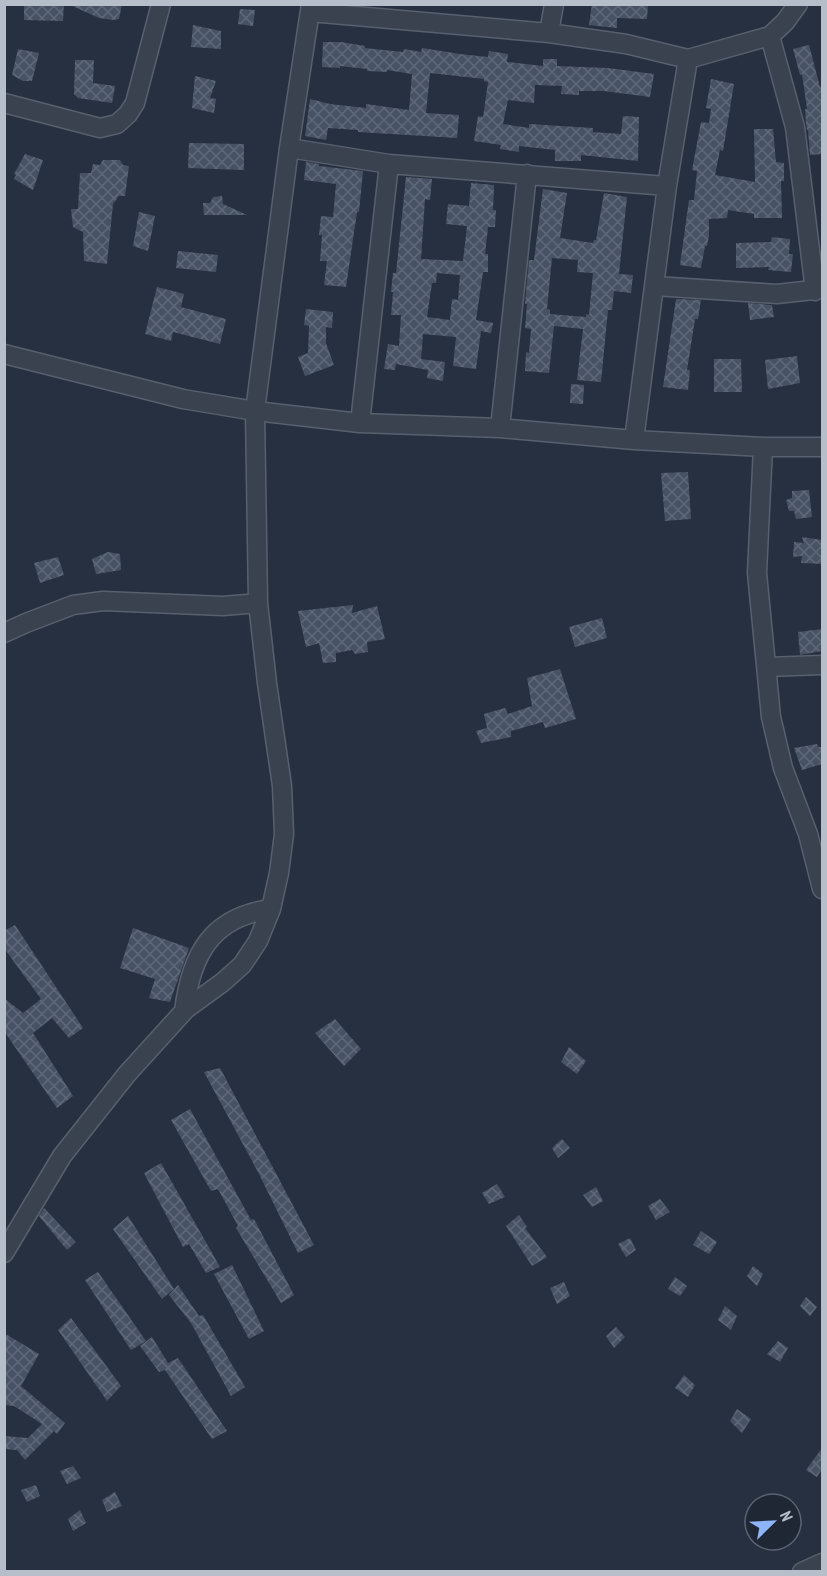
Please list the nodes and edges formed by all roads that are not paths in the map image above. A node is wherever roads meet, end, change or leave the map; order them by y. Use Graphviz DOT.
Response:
graph roads {
  1 [pos="161,4"];
  2 [pos="554,4"];
  3 [pos="798,4"];
  4 [pos="310,8"];
  5 [pos="549,33"];
  6 [pos="770,36"];
  7 [pos="688,59"];
  8 [pos="4,103"];
  9 [pos="289,148"];
  10 [pos="389,164"];
  11 [pos="527,174"];
  12 [pos="667,186"];
  13 [pos="655,286"];
  14 [pos="819,290"];
  15 [pos="4,354"];
  16 [pos="255,411"];
  17 [pos="360,423"];
  18 [pos="500,428"];
  19 [pos="634,440"];
  20 [pos="763,447"];
  21 [pos="822,447"];
  22 [pos="258,603"];
  23 [pos="4,633"];
  24 [pos="822,665"];
  25 [pos="767,667"];
  26 [pos="815,833"];
  27 [pos="822,889"];
  28 [pos="271,909"];
  29 [pos="184,1011"];
  30 [pos="4,1253"];
  31 [pos="822,1563"];
  32 [pos="802,1572"];
  1 -- 8 [label="street"];
  2 -- 5 [label="street"];
  3 -- 6 [label="street"];
  4 -- 5 [label="street"];
  4 -- 9 [label="street"];
  5 -- 7 [label="street"];
  6 -- 7 [label="street"];
  6 -- 14 [label="street"];
  7 -- 12 [label="street"];
  9 -- 10 [label="street"];
  9 -- 16 [label="street"];
  10 -- 11 [label="street"];
  10 -- 17 [label="street"];
  11 -- 12 [label="street"];
  11 -- 18 [label="street"];
  12 -- 13 [label="street"];
  13 -- 14 [label="street"];
  13 -- 19 [label="street"];
  15 -- 16 [label="street"];
  16 -- 17 [label="street"];
  16 -- 22 [label="street"];
  17 -- 18 [label="street"];
  18 -- 19 [label="street"];
  19 -- 20 [label="street"];
  20 -- 21 [label="street"];
  20 -- 25 [label="street"];
  22 -- 23 [label="street"];
  22 -- 28 [label="street"];
  24 -- 25 [label="street"];
  25 -- 26 [label="street"];
  26 -- 27 [label="street"];
  28 -- 29 [label="street"];
  28 -- 29 [label="street"];
  29 -- 30 [label="street"];
  31 -- 32 [label="street"];
}
